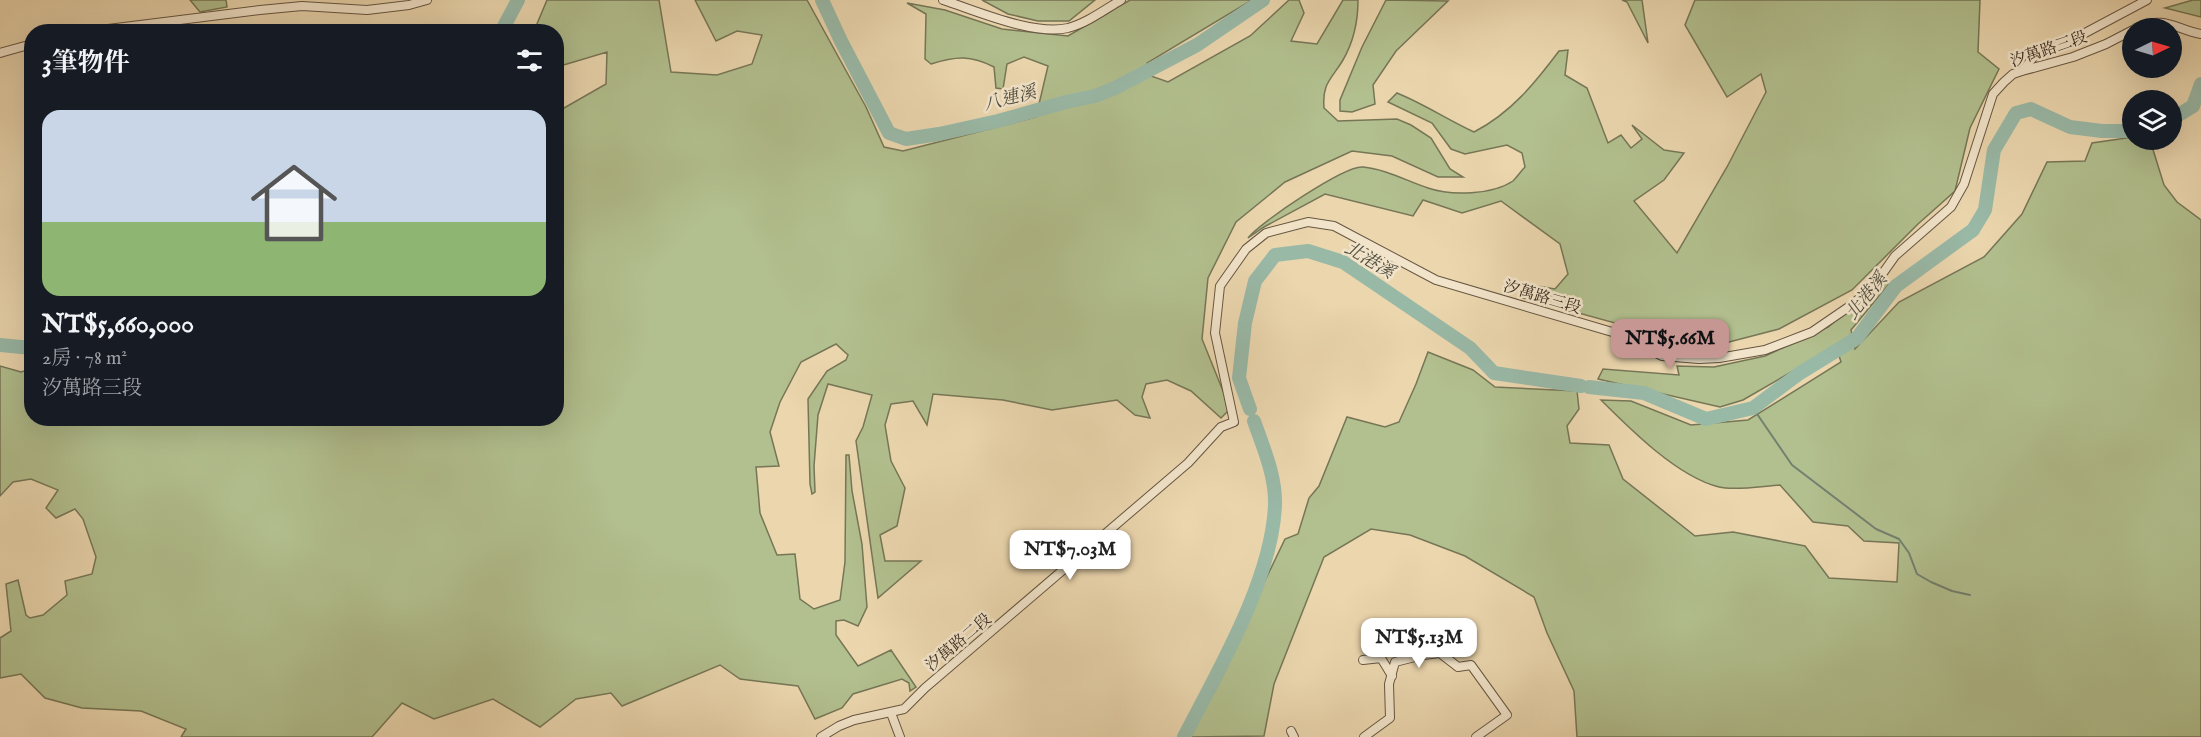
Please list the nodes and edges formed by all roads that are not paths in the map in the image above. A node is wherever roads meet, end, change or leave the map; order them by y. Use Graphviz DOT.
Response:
graph roads {
  1 [pos="427,0"];
  2 [pos="943,0"];
  3 [pos="1121,0"];
  4 [pos="2146,0"];
  5 [pos="132,24"];
  6 [pos="2182,27"];
  7 [pos="2201,34"];
  8 [pos="2122,36"];
  9 [pos="24,46"];
  10 [pos="0,53"];
  11 [pos="2022,71"];
  12 [pos="1234,422"];
  13 [pos="1363,660"];
  14 [pos="1392,676"];
  15 [pos="891,713"];
  16 [pos="821,737"];
  17 [pos="900,737"];
  18 [pos="1364,737"];
  19 [pos="1476,737"];
  1 -- 5 [label="street"];
  2 -- 3 [label="street"];
  4 -- 11 [label="street"];
  6 -- 7 [label="street, 汐萬路三段"];
  8 -- 11 [label="street, 汐萬路三段"];
  9 -- 10 [label="street"];
  11 -- 12 [label="street, 汐萬路三段"];
  12 -- 15 [label="street, 汐萬路二段"];
  13 -- 14 [label="street"];
  14 -- 18 [label="street"];
  14 -- 19 [label="street"];
  15 -- 16 [label="street, 汐萬路二段"];
  15 -- 17 [label="street"];
}
